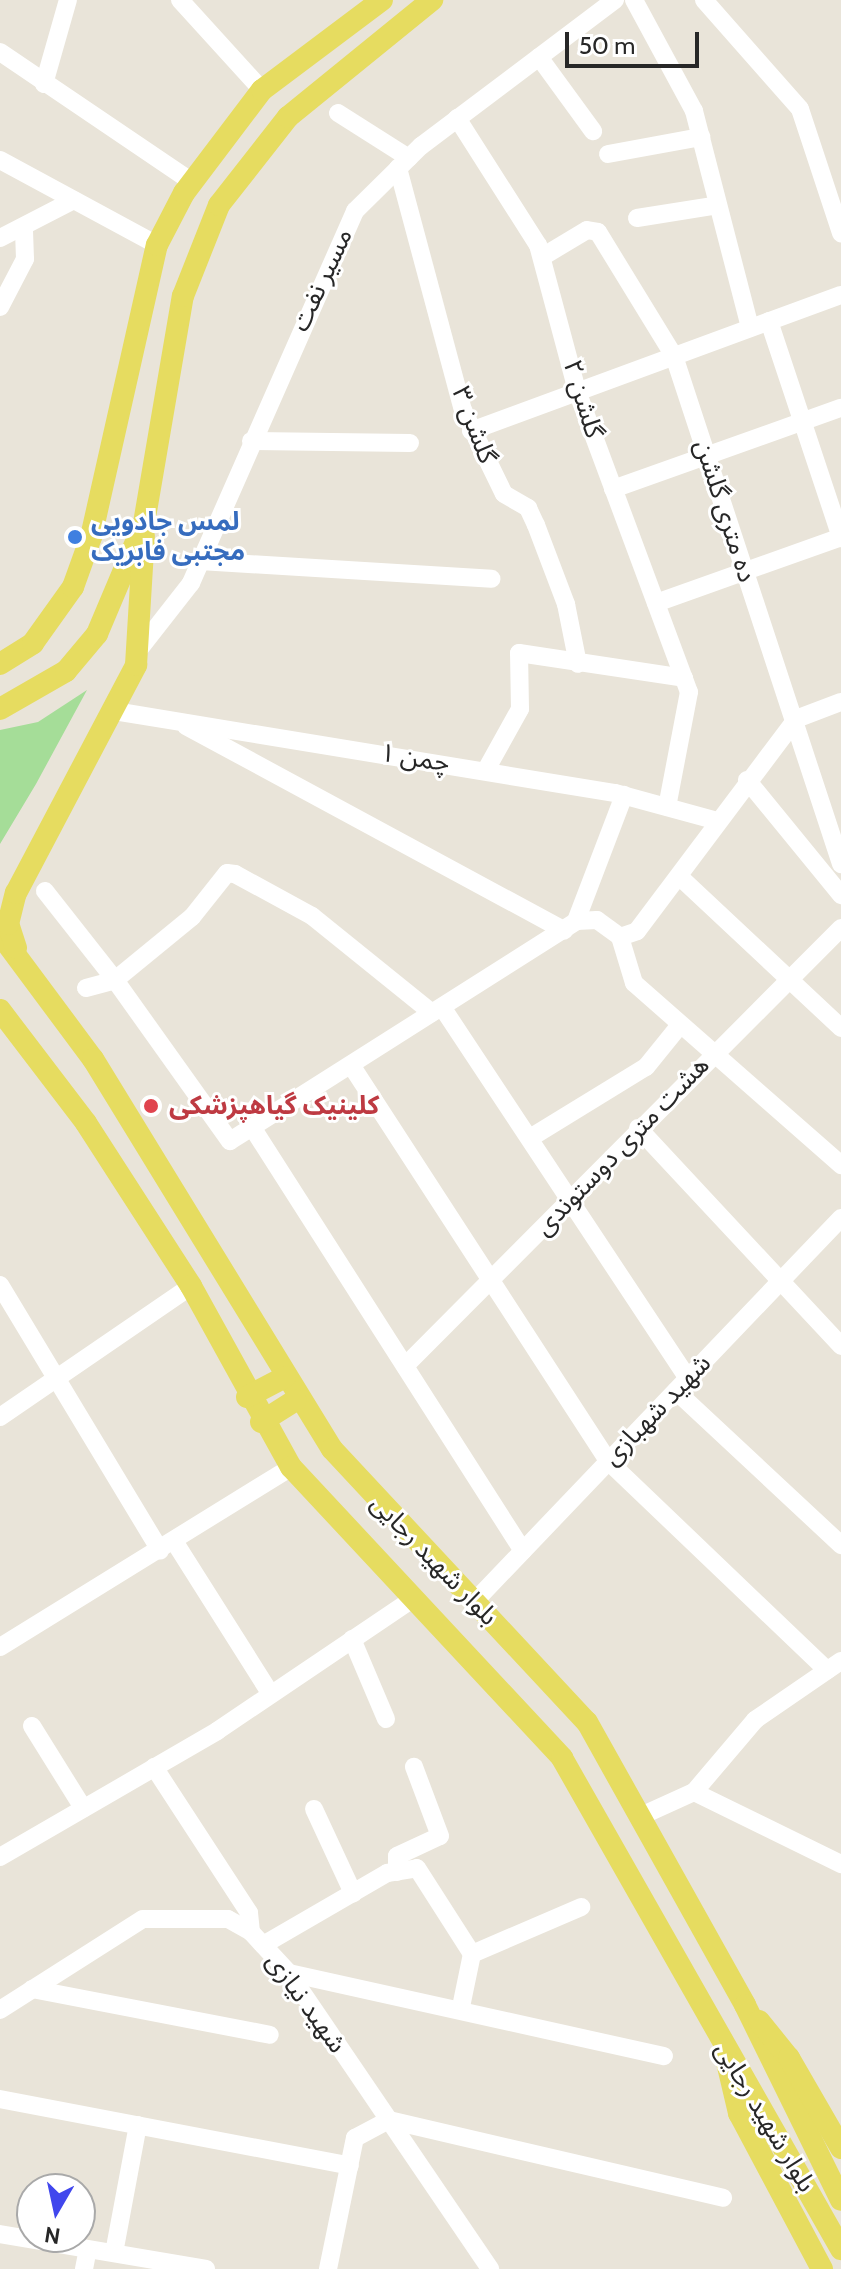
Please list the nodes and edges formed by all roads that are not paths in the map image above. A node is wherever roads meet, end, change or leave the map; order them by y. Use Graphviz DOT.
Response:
graph roads {
  1 [pos="68,0"];
  2 [pos="180,0"];
  3 [pos="382,0"];
  4 [pos="432,0"];
  5 [pos="615,0"];
  6 [pos="634,0"];
  7 [pos="704,0"];
  8 [pos="0,52"];
  9 [pos="539,57"];
  10 [pos="44,84"];
  11 [pos="262,90"];
  12 [pos="338,113"];
  13 [pos="288,117"];
  14 [pos="457,118"];
  15 [pos="593,131"];
  16 [pos="701,137"];
  17 [pos="608,154"];
  18 [pos="0,160"];
  19 [pos="403,163"];
  20 [pos="192,182"];
  21 [pos="74,200"];
  22 [pos="718,205"];
  23 [pos="637,218"];
  24 [pos="24,227"];
  25 [pos="841,233"];
  26 [pos="0,238"];
  27 [pos="157,245"];
  28 [pos="542,257"];
  29 [pos="841,295"];
  30 [pos="0,307"];
  31 [pos="769,321"];
  32 [pos="750,328"];
  33 [pos="674,356"];
  34 [pos="577,391"];
  35 [pos="841,408"];
  36 [pos="802,422"];
  37 [pos="471,431"];
  38 [pos="251,441"];
  39 [pos="410,443"];
  40 [pos="707,455"];
  41 [pos="613,489"];
  42 [pos="144,523"];
  43 [pos="841,538"];
  44 [pos="200,561"];
  45 [pos="745,571"];
  46 [pos="491,579"];
  47 [pos="656,603"];
  48 [pos="141,647"];
  49 [pos="0,664"];
  50 [pos="578,664"];
  51 [pos="686,685"];
  52 [pos="841,702"];
  53 [pos="0,709"];
  54 [pos="114,711"];
  55 [pos="796,719"];
  56 [pos="182,723"];
  57 [pos="486,770"];
  58 [pos="747,780"];
  59 [pos="624,795"];
  60 [pos="667,807"];
  61 [pos="714,820"];
  62 [pos="841,864"];
  63 [pos="682,879"];
  64 [pos="45,891"];
  65 [pos="841,895"];
  66 [pos="570,926"];
  67 [pos="841,928"];
  68 [pos="0,934"];
  69 [pos="620,937"];
  70 [pos="29,974"];
  71 [pos="788,977"];
  72 [pos="115,980"];
  73 [pos="86,988"];
  74 [pos="0,1010"];
  75 [pos="437,1010"];
  76 [pos="680,1025"];
  77 [pos="841,1028"];
  78 [pos="712,1053"];
  79 [pos="351,1065"];
  80 [pos="252,1127"];
  81 [pos="638,1128"];
  82 [pos="530,1138"];
  83 [pos="841,1165"];
  84 [pos="572,1202"];
  85 [pos="841,1218"];
  86 [pos="490,1278"];
  87 [pos="779,1283"];
  88 [pos="0,1285"];
  89 [pos="191,1286"];
  90 [pos="841,1346"];
  91 [pos="405,1366"];
  92 [pos="285,1377"];
  93 [pos="58,1379"];
  94 [pos="682,1384"];
  95 [pos="247,1397"];
  96 [pos="296,1400"];
  97 [pos="0,1417"];
  98 [pos="261,1422"];
  99 [pos="608,1461"];
  100 [pos="291,1467"];
  101 [pos="841,1545"];
  102 [pos="167,1546"];
  103 [pos="523,1551"];
  104 [pos="414,1598"];
  105 [pos="474,1602"];
  106 [pos="352,1639"];
  107 [pos="0,1647"];
  108 [pos="834,1666"];
  109 [pos="269,1691"];
  110 [pos="386,1719"];
  111 [pos="32,1726"];
  112 [pos="154,1767"];
  113 [pos="414,1767"];
  114 [pos="694,1792"];
  115 [pos="83,1808"];
  116 [pos="314,1809"];
  117 [pos="641,1816"];
  118 [pos="0,1857"];
  119 [pos="841,1864"];
  120 [pos="397,1872"];
  121 [pos="353,1893"];
  122 [pos="581,1907"];
  123 [pos="257,1938"];
  124 [pos="472,1954"];
  125 [pos="289,1973"];
  126 [pos="32,1989"];
  127 [pos="745,2005"];
  128 [pos="461,2007"];
  129 [pos="0,2010"];
  130 [pos="270,2035"];
  131 [pos="723,2045"];
  132 [pos="664,2056"];
  133 [pos="0,2099"];
  134 [pos="389,2120"];
  135 [pos="138,2125"];
  136 [pos="841,2148"];
  137 [pos="350,2166"];
  138 [pos="723,2198"];
  139 [pos="841,2200"];
  140 [pos="841,2249"];
  141 [pos="96,2250"];
  142 [pos="114,2253"];
  143 [pos="206,2269"];
  144 [pos="328,2269"];
  145 [pos="490,2269"];
  146 [pos="822,2269"];
  1 -- 10 [label="street"];
  2 -- 11 [label="street"];
  3 -- 11 [label="main road"];
  4 -- 13 [label="main road"];
  5 -- 9 [label="street, مسیر نفت"];
  6 -- 16 [label="street"];
  7 -- 25 [label="street"];
  8 -- 10 [label="street"];
  9 -- 14 [label="street, مسیر نفت"];
  9 -- 15 [label="street"];
  10 -- 20 [label="street"];
  11 -- 13 [label="main road"];
  11 -- 20 [label="main road"];
  12 -- 19 [label="street"];
  13 -- 42 [label="main road"];
  14 -- 19 [label="street, مسیر نفت"];
  14 -- 28 [label="street, گلشن ۲"];
  16 -- 17 [label="street"];
  16 -- 22 [label="street"];
  18 -- 21 [label="street"];
  19 -- 37 [label="street, گلشن ۳"];
  19 -- 38 [label="street, مسیر نفت"];
  20 -- 27 [label="main road"];
  21 -- 24 [label="street"];
  21 -- 27 [label="street"];
  22 -- 23 [label="street"];
  22 -- 32 [label="street"];
  24 -- 26 [label="street"];
  24 -- 30 [label="street"];
  27 -- 49 [label="main road"];
  28 -- 33 [label="street, ده متری گلشن"];
  28 -- 34 [label="street, گلشن ۲"];
  29 -- 31 [label="street"];
  31 -- 32 [label="street"];
  31 -- 36 [label="street"];
  32 -- 33 [label="street"];
  33 -- 34 [label="street"];
  33 -- 40 [label="street, ده متری گلشن"];
  34 -- 37 [label="street"];
  34 -- 41 [label="street, گلشن ۲"];
  35 -- 36 [label="street"];
  36 -- 40 [label="street"];
  36 -- 43 [label="street"];
  37 -- 50 [label="street, گلشن ۳"];
  38 -- 39 [label="street"];
  38 -- 44 [label="street, مسیر نفت"];
  40 -- 41 [label="street"];
  40 -- 45 [label="street, ده متری گلشن"];
  41 -- 47 [label="street, گلشن ۲"];
  42 -- 48 [label="main road"];
  42 -- 53 [label="main road"];
  43 -- 45 [label="street"];
  44 -- 46 [label="street"];
  44 -- 48 [label="street, مسیر نفت"];
  45 -- 47 [label="street"];
  45 -- 55 [label="street, ده متری گلشن"];
  47 -- 51 [label="street, گلشن ۲"];
  48 -- 54 [label="main road"];
  50 -- 51 [label="street"];
  50 -- 57 [label="street"];
  51 -- 60 [label="street"];
  52 -- 55 [label="street"];
  54 -- 56 [label="street, چمن ۱"];
  54 -- 70 [label="main road"];
  55 -- 58 [label="street"];
  55 -- 62 [label="street, ده متری گلشن"];
  56 -- 57 [label="street, چمن ۱"];
  56 -- 66 [label="street"];
  57 -- 59 [label="street, چمن ۱"];
  58 -- 61 [label="street"];
  58 -- 65 [label="street"];
  59 -- 60 [label="street, چمن ۱"];
  59 -- 66 [label="street"];
  60 -- 61 [label="street, چمن ۱"];
  61 -- 63 [label="street"];
  63 -- 69 [label="street"];
  63 -- 71 [label="street"];
  64 -- 72 [label="street"];
  66 -- 69 [label="street"];
  66 -- 75 [label="street"];
  67 -- 71 [label="street, هشت متری دوستوندی"];
  68 -- 70 [label="main road, بلوار شهید رجایی"];
  69 -- 76 [label="street"];
  70 -- 92 [label="main road, بلوار شهید رجایی"];
  71 -- 77 [label="street"];
  71 -- 78 [label="street, هشت متری دوستوندی"];
  72 -- 73 [label="street"];
  72 -- 75 [label="street"];
  72 -- 80 [label="street"];
  74 -- 89 [label="main road, بلوار شهید رجایی"];
  75 -- 79 [label="street"];
  75 -- 82 [label="street"];
  76 -- 78 [label="street"];
  76 -- 82 [label="street"];
  78 -- 81 [label="street, هشت متری دوستوندی"];
  78 -- 83 [label="street"];
  79 -- 80 [label="street"];
  79 -- 86 [label="street"];
  80 -- 91 [label="street"];
  81 -- 84 [label="street, هشت متری دوستوندی"];
  81 -- 87 [label="street"];
  82 -- 84 [label="street"];
  84 -- 86 [label="street, هشت متری دوستوندی"];
  84 -- 94 [label="street"];
  85 -- 87 [label="street, شهید شهبازی"];
  86 -- 91 [label="street, هشت متری دوستوندی"];
  86 -- 99 [label="street"];
  87 -- 90 [label="street"];
  87 -- 94 [label="street, شهید شهبازی"];
  88 -- 93 [label="street"];
  89 -- 93 [label="street"];
  89 -- 95 [label="main road, بلوار شهید رجایی"];
  91 -- 103 [label="street"];
  92 -- 95 [label="main road"];
  92 -- 96 [label="main road, بلوار شهید رجایی"];
  93 -- 97 [label="street"];
  93 -- 102 [label="street"];
  94 -- 99 [label="street, شهید شهبازی"];
  94 -- 101 [label="street"];
  95 -- 98 [label="main road, بلوار شهید رجایی"];
  96 -- 98 [label="main road"];
  96 -- 105 [label="main road, بلوار شهید رجایی"];
  98 -- 100 [label="main road, بلوار شهید رجایی"];
  99 -- 103 [label="street, شهید شهبازی"];
  99 -- 108 [label="street"];
  100 -- 102 [label="street"];
  100 -- 104 [label="main road, بلوار شهید رجایی"];
  102 -- 107 [label="street"];
  102 -- 109 [label="street"];
  103 -- 105 [label="street, شهید شهبازی"];
  104 -- 106 [label="street"];
  104 -- 131 [label="main road, بلوار شهید رجایی"];
  105 -- 117 [label="main road, بلوار شهید رجایی"];
  106 -- 109 [label="street"];
  106 -- 110 [label="street"];
  108 -- 114 [label="street"];
  109 -- 112 [label="street"];
  111 -- 115 [label="street"];
  112 -- 115 [label="street"];
  112 -- 123 [label="street"];
  113 -- 120 [label="street"];
  114 -- 117 [label="street"];
  114 -- 119 [label="street"];
  115 -- 118 [label="street"];
  116 -- 121 [label="street"];
  117 -- 127 [label="main road, بلوار شهید رجایی"];
  120 -- 121 [label="street"];
  120 -- 124 [label="street"];
  121 -- 123 [label="street"];
  122 -- 124 [label="street"];
  123 -- 125 [label="street, شهید نیازی"];
  123 -- 126 [label="street, شهید نیازی"];
  124 -- 128 [label="street"];
  125 -- 128 [label="street"];
  125 -- 134 [label="street, شهید نیازی"];
  126 -- 129 [label="street, شهید نیازی"];
  126 -- 130 [label="street"];
  127 -- 136 [label="main road"];
  127 -- 139 [label="main road, بلوار شهید رجایی"];
  128 -- 132 [label="street"];
  131 -- 140 [label="main road, بلوار شهید رجایی"];
  131 -- 146 [label="main road"];
  133 -- 135 [label="street"];
  134 -- 137 [label="street"];
  134 -- 138 [label="street"];
  134 -- 145 [label="street, شهید نیازی"];
  135 -- 137 [label="street"];
  135 -- 142 [label="street"];
  137 -- 144 [label="street"];
  141 -- 142 [label="street"];
  142 -- 143 [label="street"];
}
